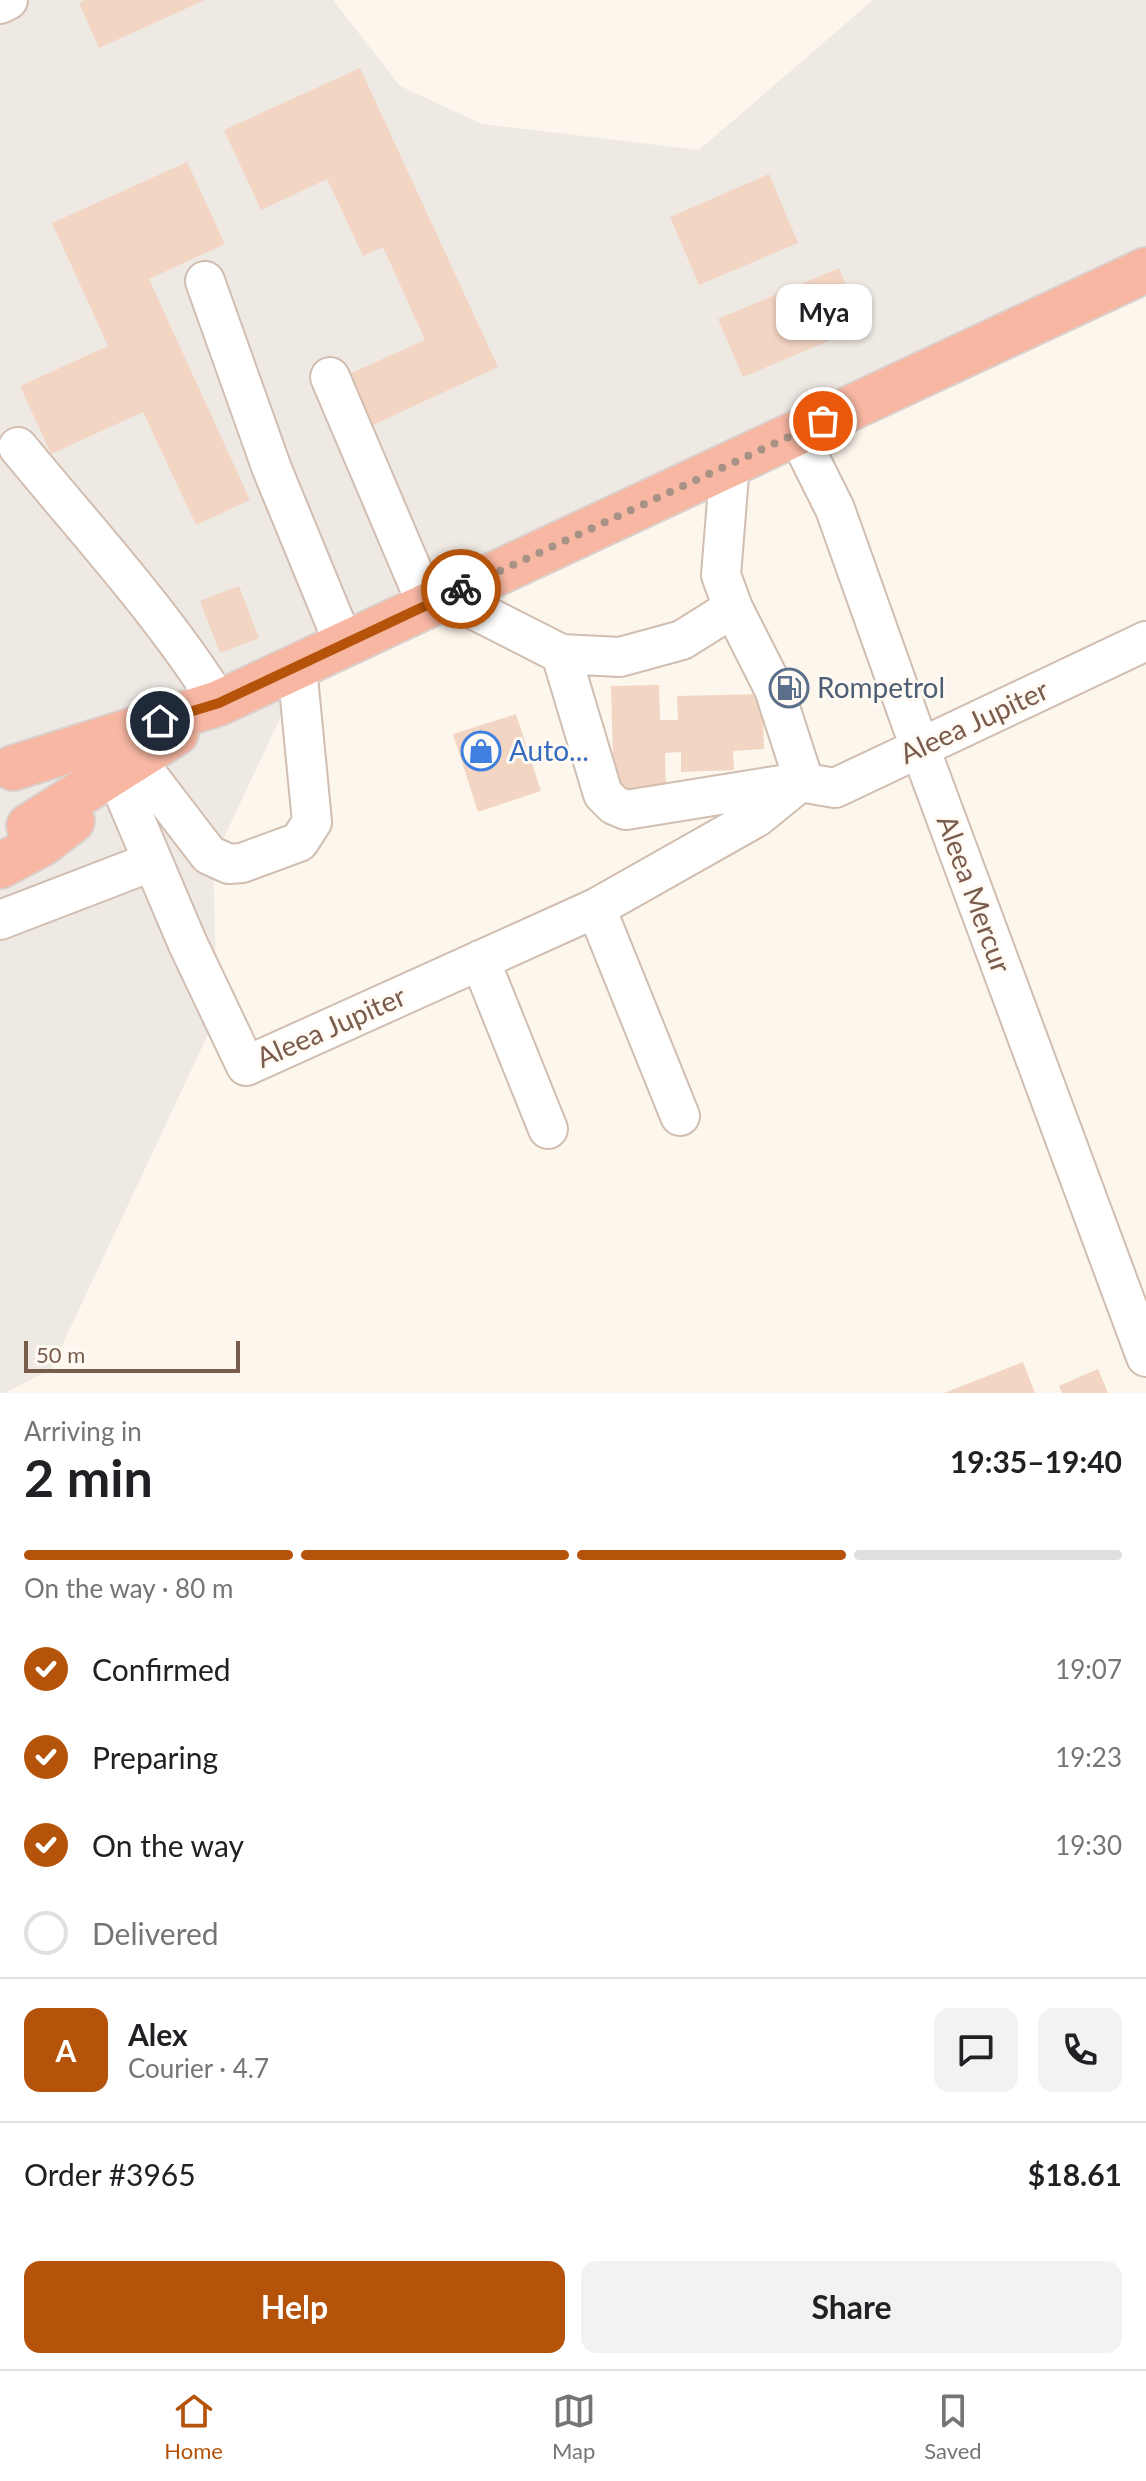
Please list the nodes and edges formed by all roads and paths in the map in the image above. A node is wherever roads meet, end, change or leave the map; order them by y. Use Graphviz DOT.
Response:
graph roads {
  1 [pos="8,0"];
  2 [pos="0,4"];
  3 [pos="1146,270"];
  4 [pos="205,281"];
  5 [pos="330,377"];
  6 [pos="797,433"];
  7 [pos="18,447"];
  8 [pos="730,463"];
  9 [pos="437,600"];
  10 [pos="733,608"];
  11 [pos="1146,641"];
  12 [pos="344,644"];
  13 [pos="561,654"];
  14 [pos="297,667"];
  15 [pos="219,703"];
  16 [pos="920,748"];
  17 [pos="142,763"];
  18 [pos="6,765"];
  19 [pos="800,782"];
  20 [pos="15,838"];
  21 [pos="151,862"];
  22 [pos="0,866"];
  23 [pos="601,904"];
  24 [pos="0,920"];
  25 [pos="480,960"];
  26 [pos="680,1116"];
  27 [pos="548,1129"];
  28 [pos="1146,1357"];
  1 -- 2 [label="street"];
  3 -- 6 [label="highway"];
  4 -- 12 [label="street"];
  5 -- 9 [label="street"];
  6 -- 8 [label="highway"];
  6 -- 16 [label="street, Aleea Mercur"];
  7 -- 15 [label="street"];
  8 -- 9 [label="highway"];
  8 -- 10 [label="street"];
  9 -- 12 [label="highway"];
  9 -- 13 [label="street"];
  10 -- 13 [label="street"];
  10 -- 19 [label="street"];
  11 -- 16 [label="street, Aleea Jupiter"];
  12 -- 14 [label="highway"];
  13 -- 19 [label="street, Aleea Jupiter"];
  14 -- 15 [label="highway"];
  14 -- 17 [label="street"];
  15 -- 17 [label="highway"];
  15 -- 18 [label="highway"];
  16 -- 19 [label="street, Aleea Jupiter"];
  16 -- 28 [label="street, Aleea Mercur"];
  17 -- 20 [label="highway"];
  17 -- 21 [label="street, Aleea Jupiter"];
  17 -- 22 [label="highway"];
  18 -- 20 [label="highway"];
  19 -- 23 [label="street, Aleea Jupiter"];
  21 -- 24 [label="street"];
  21 -- 25 [label="street, Aleea Jupiter"];
  23 -- 25 [label="street, Aleea Jupiter"];
  23 -- 26 [label="street"];
  25 -- 27 [label="street"];
}
